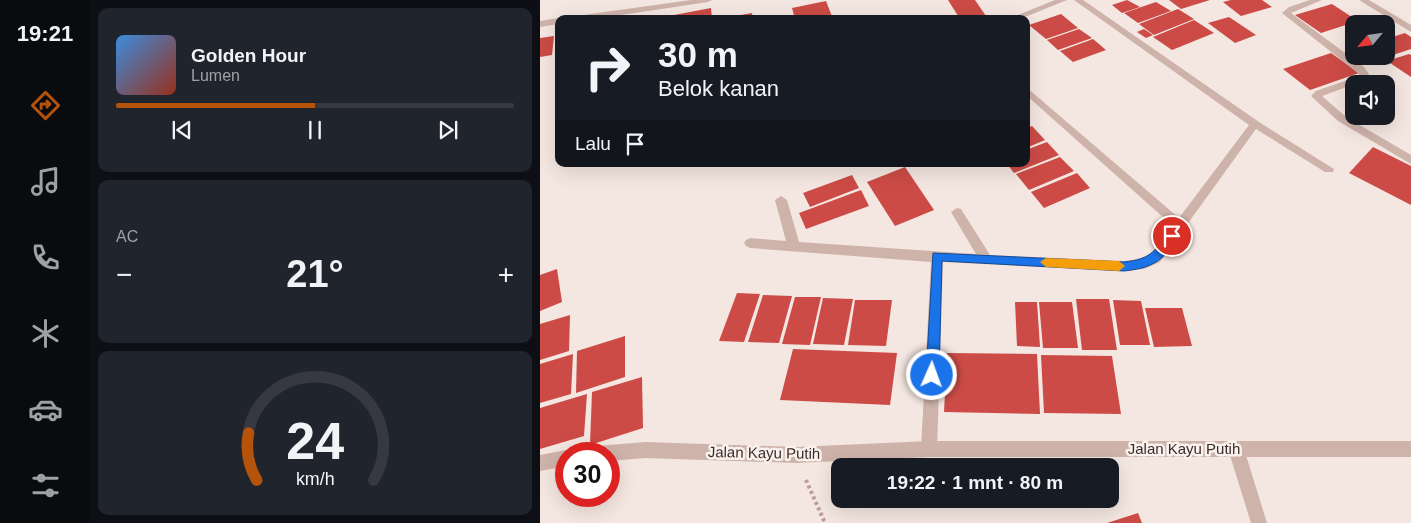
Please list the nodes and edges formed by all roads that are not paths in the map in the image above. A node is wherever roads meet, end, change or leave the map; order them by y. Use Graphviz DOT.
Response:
graph roads {
  1 [pos="708,0"];
  2 [pos="1063,0"];
  3 [pos="1078,0"];
  4 [pos="1318,0"];
  5 [pos="1363,0"];
  6 [pos="604,15"];
  7 [pos="1023,15"];
  8 [pos="555,22"];
  9 [pos="540,24"];
  10 [pos="1411,28"];
  11 [pos="1030,94"];
  12 [pos="1255,124"];
  13 [pos="1411,160"];
  14 [pos="1329,169"];
  15 [pos="781,200"];
  16 [pos="957,212"];
  17 [pos="1181,226"];
  18 [pos="750,242"];
  19 [pos="794,246"];
  20 [pos="937,257"];
  21 [pos="986,259"];
  22 [pos="929,449"];
  23 [pos="1236,449"];
  24 [pos="1411,449"];
  25 [pos="620,452"];
  26 [pos="555,460"];
  27 [pos="540,463"];
  28 [pos="1259,523"];
  1 -- 6 [label="street"];
  2 -- 7 [label="street"];
  3 -- 12 [label="street"];
  4 -- 13 [label="street"];
  5 -- 10 [label="street"];
  8 -- 9 [label="street"];
  11 -- 17 [label="street"];
  12 -- 14 [label="street"];
  12 -- 17 [label="street"];
  15 -- 19 [label="street"];
  16 -- 21 [label="street"];
  17 -- 21 [label="street"];
  18 -- 19 [label="street"];
  19 -- 20 [label="street"];
  20 -- 21 [label="street"];
  20 -- 22 [label="street"];
  22 -- 23 [label="street, Jalan Kayu Putih"];
  22 -- 25 [label="street, Jalan Kayu Putih"];
  23 -- 24 [label="street, Jalan Kayu Putih"];
  23 -- 28 [label="street"];
  26 -- 27 [label="street"];
}
